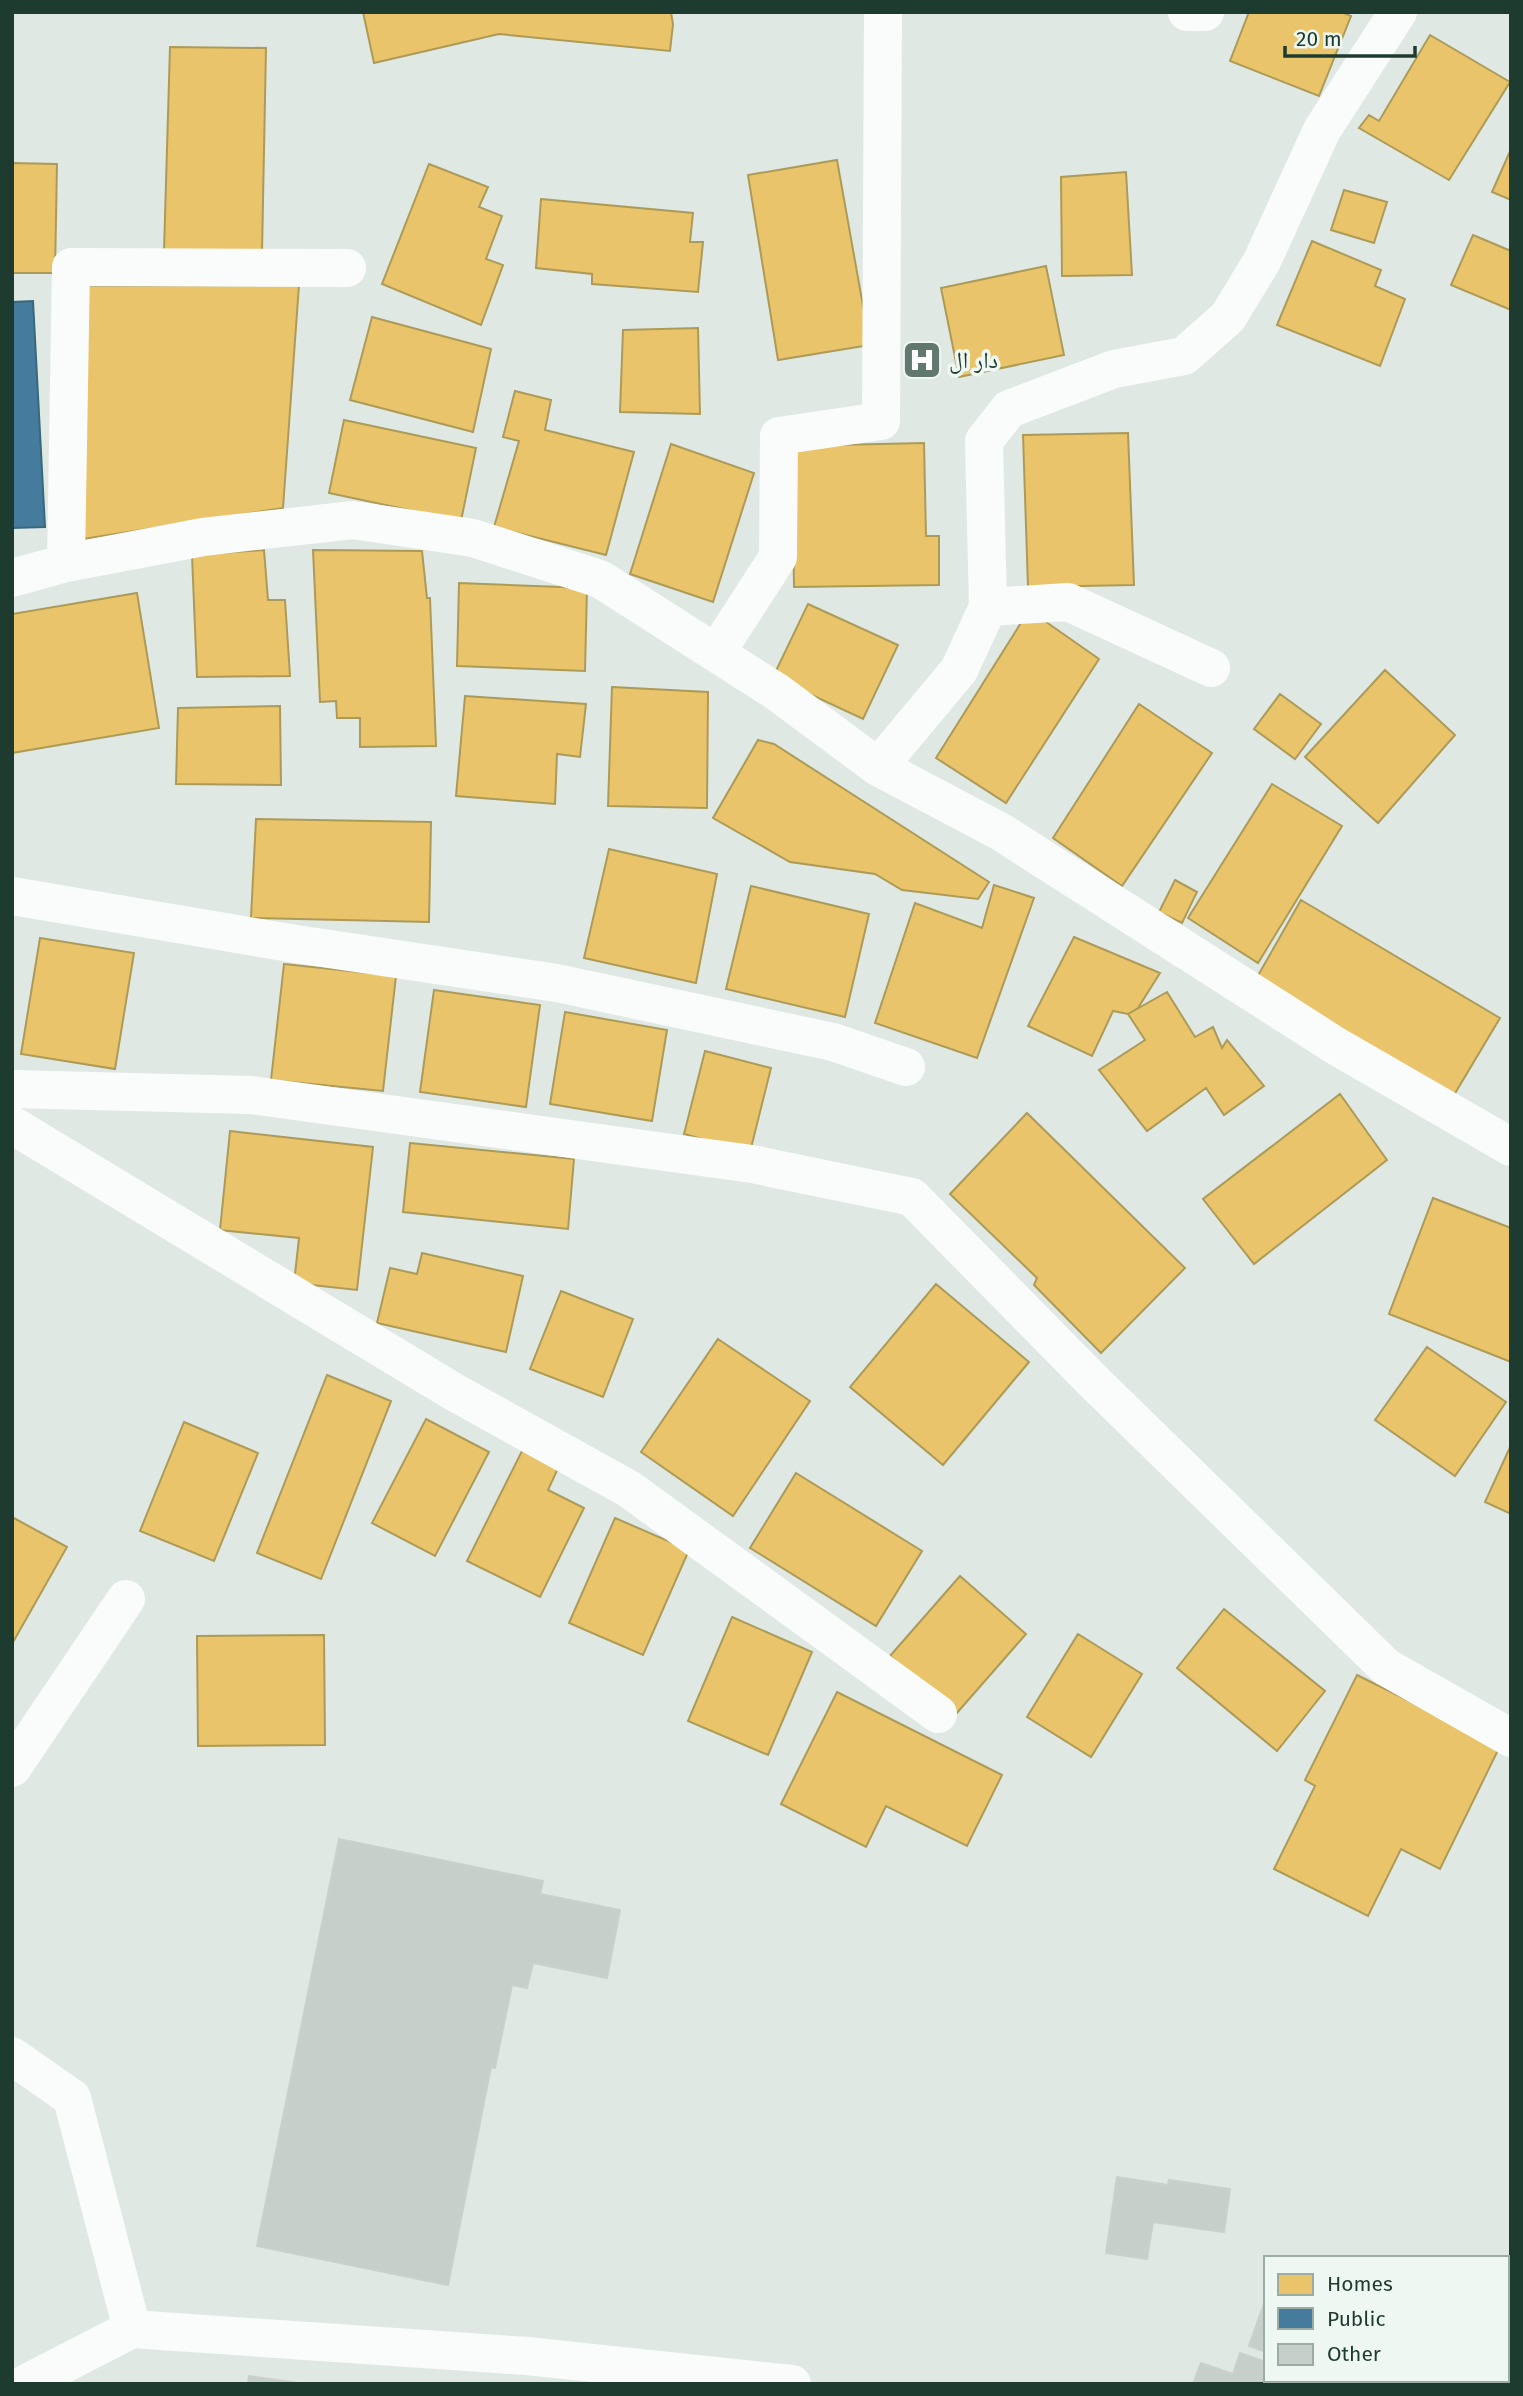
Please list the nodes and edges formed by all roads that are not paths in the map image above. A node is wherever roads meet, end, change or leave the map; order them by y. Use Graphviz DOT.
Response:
graph roads {
  1 [pos="883,12"];
  2 [pos="1187,12"];
  3 [pos="1205,12"];
  4 [pos="1398,12"];
  5 [pos="347,268"];
  6 [pos="66,563"];
  7 [pos="12,578"];
  8 [pos="988,607"];
  9 [pos="716,653"];
  10 [pos="1211,668"];
  11 [pos="878,766"];
  12 [pos="12,896"];
  13 [pos="906,1068"];
  14 [pos="12,1089"];
  15 [pos="12,1125"];
  16 [pos="1511,1147"];
  17 [pos="126,1600"];
  18 [pos="938,1714"];
  19 [pos="1511,1738"];
  20 [pos="12,1768"];
  21 [pos="12,2056"];
  22 [pos="132,2329"];
  23 [pos="25,2384"];
  24 [pos="792,2384"];
  1 -- 9 [label="street"];
  2 -- 3 [label="street"];
  4 -- 8 [label="street"];
  5 -- 6 [label="street"];
  6 -- 7 [label="street"];
  6 -- 9 [label="street"];
  8 -- 10 [label="street"];
  8 -- 11 [label="street"];
  9 -- 11 [label="street"];
  11 -- 16 [label="street"];
  12 -- 13 [label="street"];
  14 -- 19 [label="street"];
  15 -- 18 [label="street"];
  17 -- 20 [label="street"];
  21 -- 22 [label="street"];
  22 -- 23 [label="street"];
  22 -- 24 [label="street"];
}
